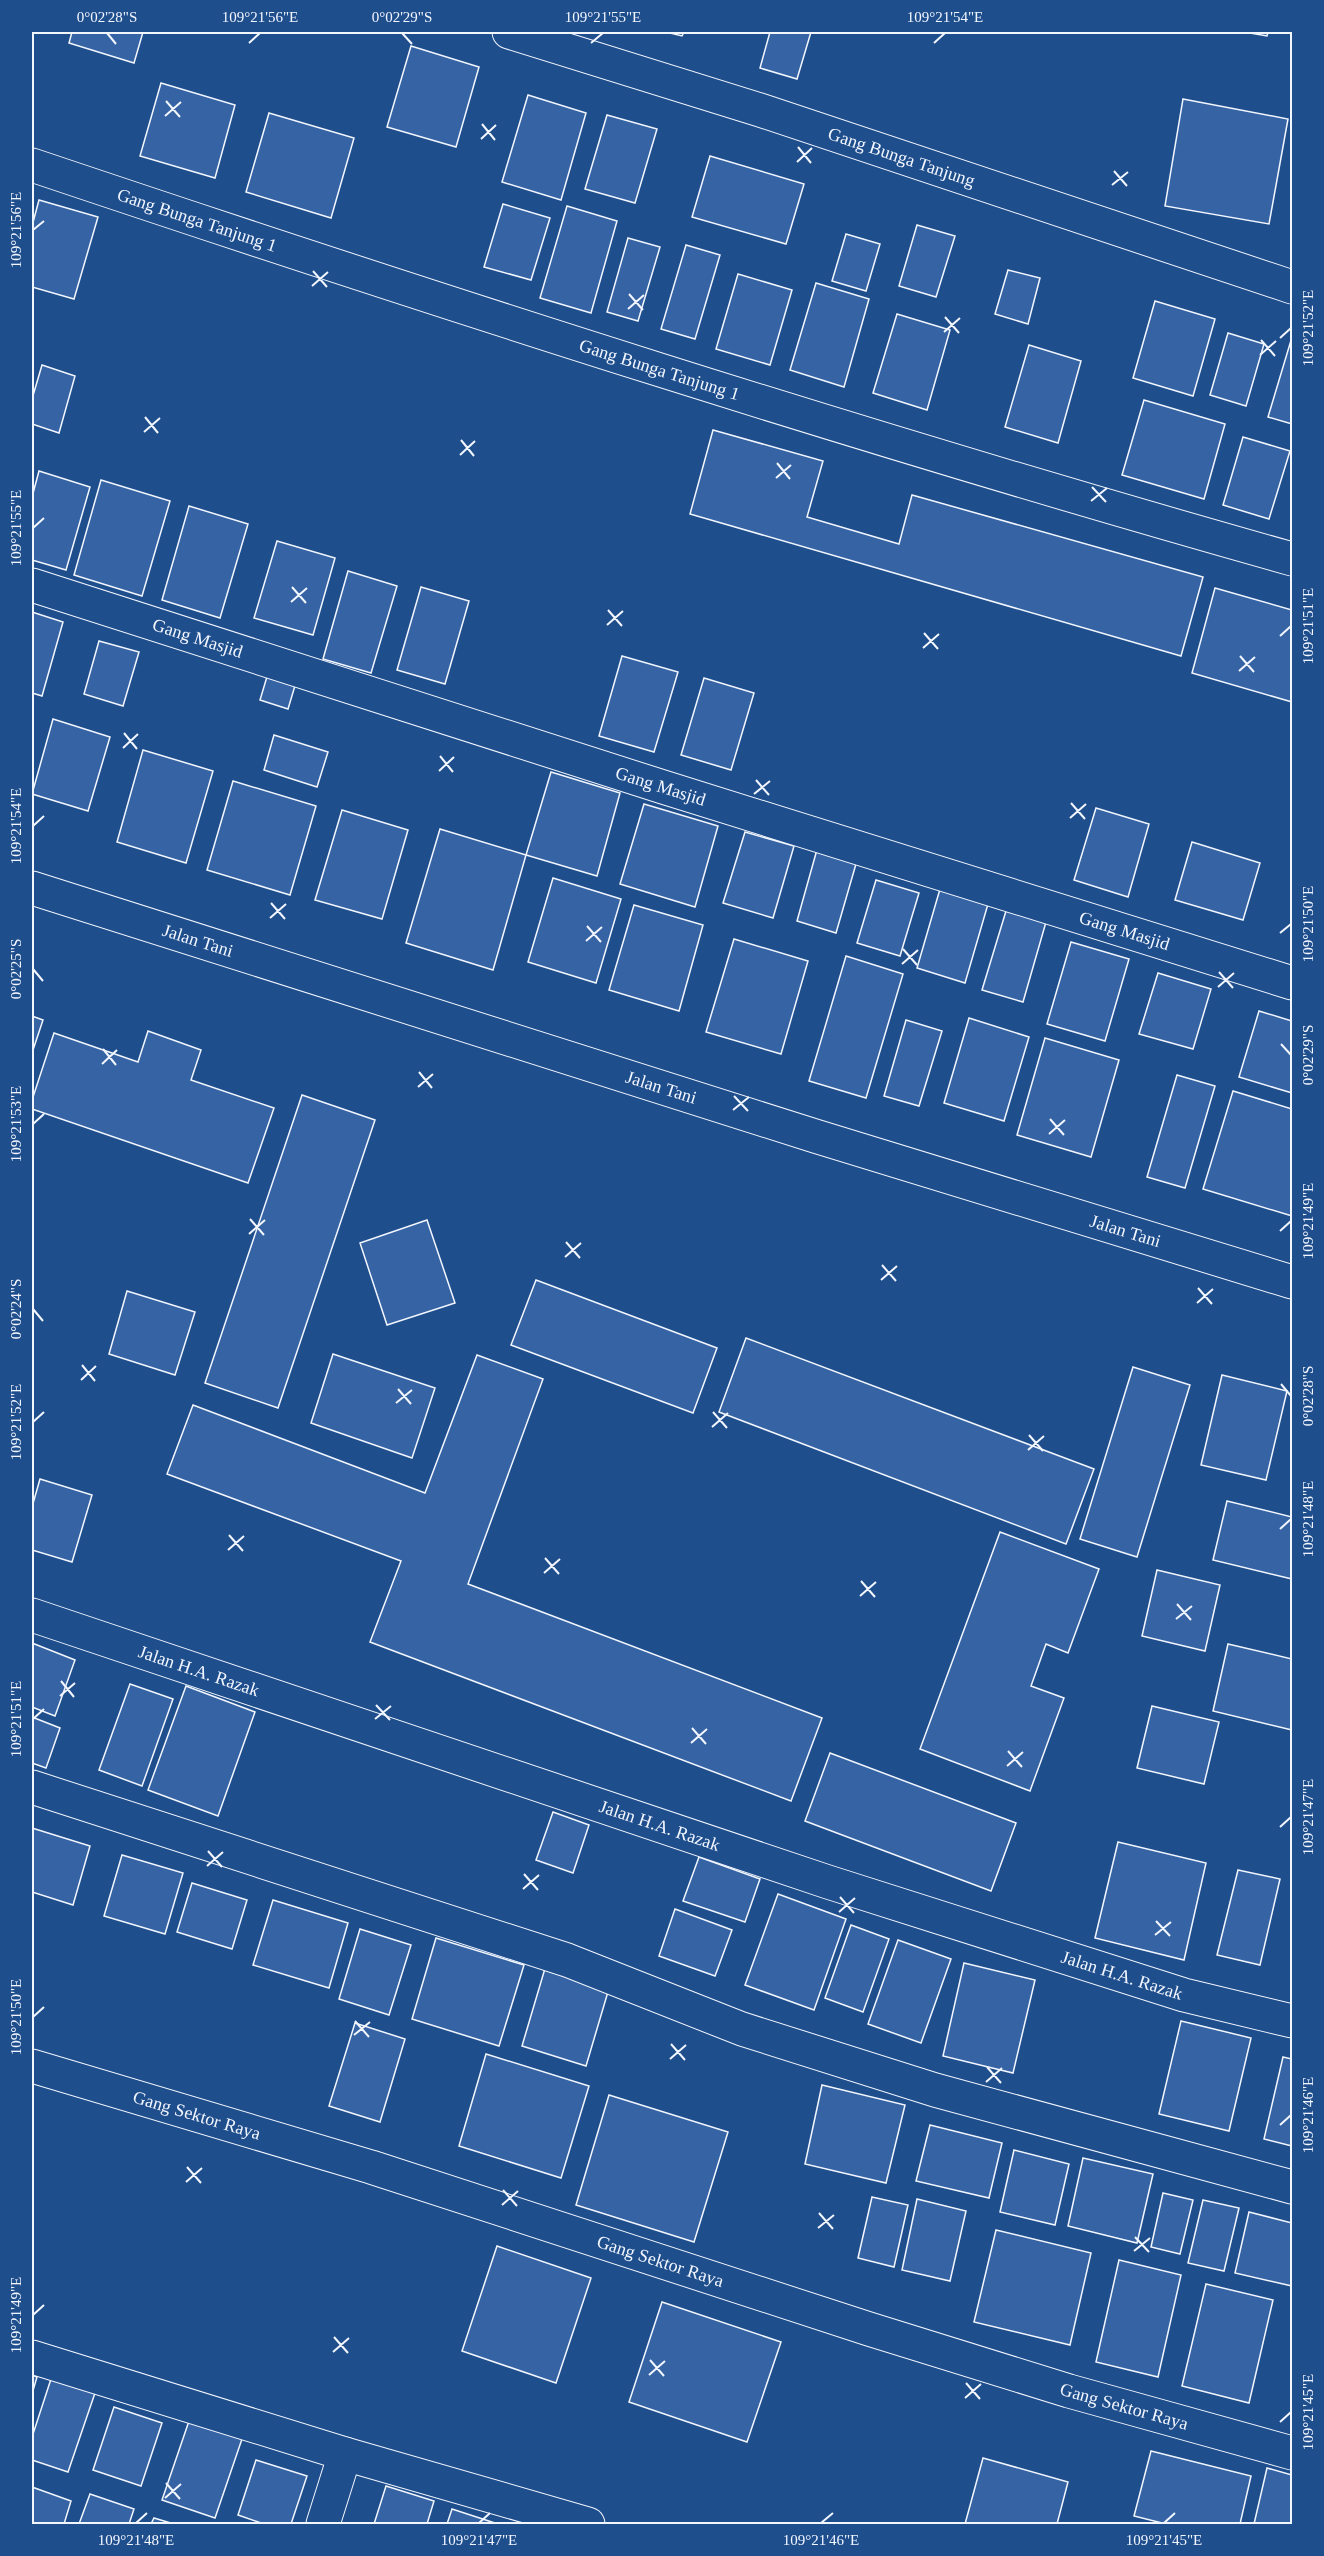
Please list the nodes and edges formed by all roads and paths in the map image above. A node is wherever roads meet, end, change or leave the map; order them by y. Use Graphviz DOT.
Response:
graph roads {
  1 [pos="509,32"];
  2 [pos="32,165"];
  3 [pos="1293,287"];
  4 [pos="1293,559"];
  5 [pos="32,585"];
  6 [pos="32,888"];
  7 [pos="1293,983"];
  8 [pos="1293,1282"];
  9 [pos="32,1615"];
  10 [pos="32,1786"];
  11 [pos="1293,2021"];
  12 [pos="32,2066"];
  13 [pos="1293,2187"];
  14 [pos="32,2357"];
  15 [pos="1293,2453"];
  16 [pos="345,2454"];
  17 [pos="323,2524"];
  18 [pos="588,2524"];
  1 -- 3 [label="street, Gang Bunga Tanjung"];
  2 -- 4 [label="street, Gang Bunga Tanjung 1"];
  5 -- 7 [label="street, Gang Masjid"];
  6 -- 8 [label="street, Jalan Tani"];
  9 -- 11 [label="street, Jalan H.A. Razak"];
  10 -- 13 [label="street"];
  12 -- 15 [label="street, Gang Sektor Raya"];
  14 -- 16 [label="street"];
  16 -- 17 [label="street"];
  16 -- 18 [label="street"];
}
